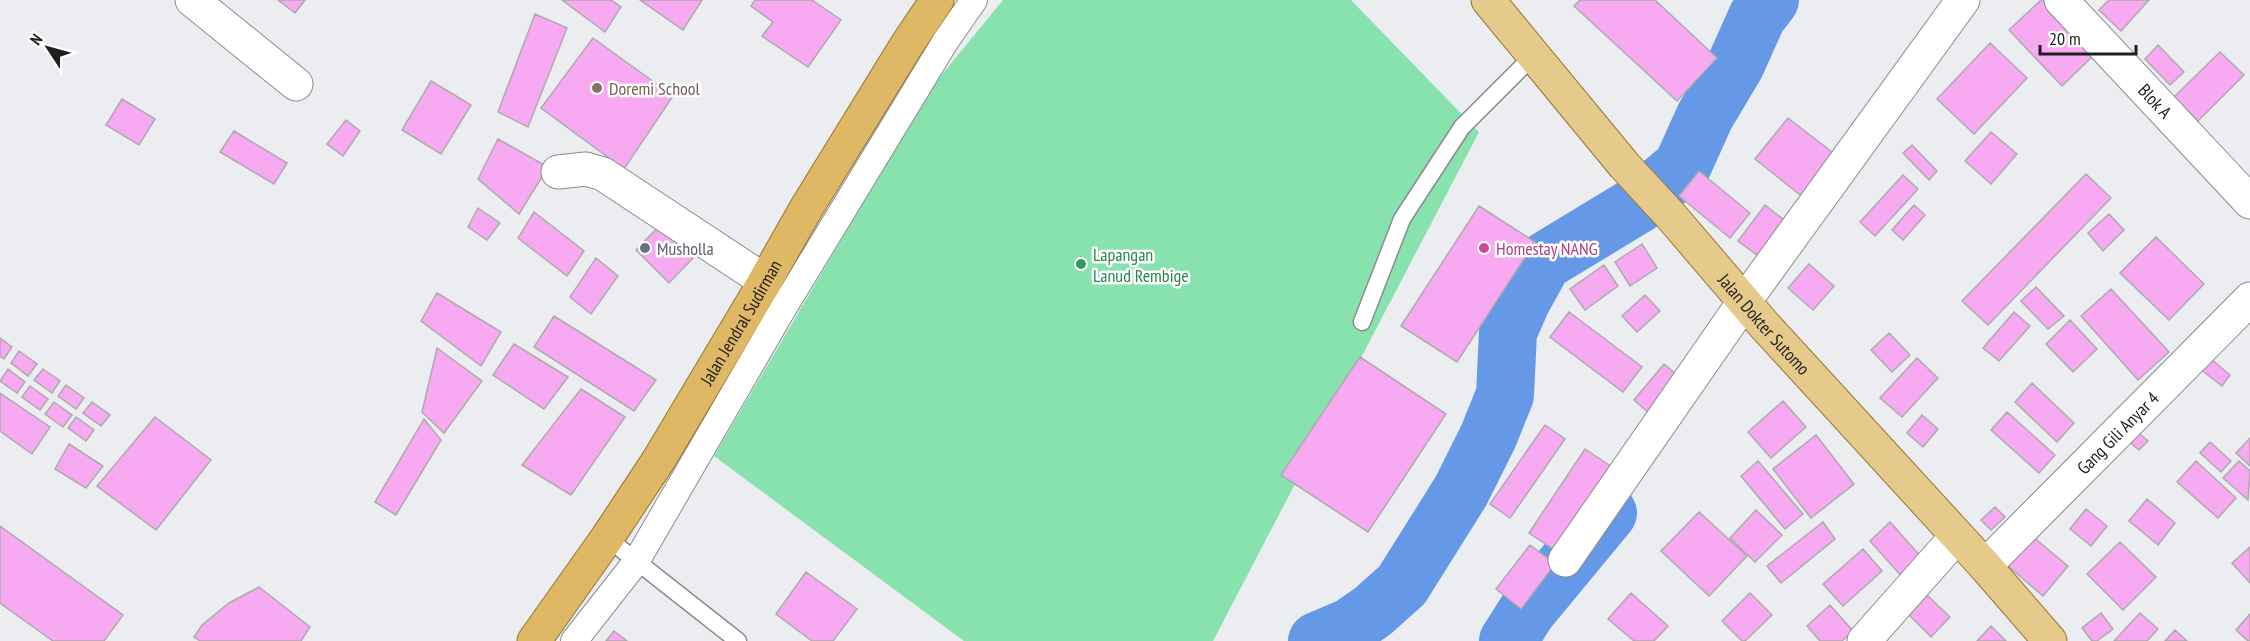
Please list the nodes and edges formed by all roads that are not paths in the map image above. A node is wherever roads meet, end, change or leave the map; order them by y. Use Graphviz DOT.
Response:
graph roads {
  1 [pos="192,0"];
  2 [pos="938,0"];
  3 [pos="974,0"];
  4 [pos="1488,0"];
  5 [pos="1963,0"];
  6 [pos="2061,0"];
  7 [pos="1534,55"];
  8 [pos="296,84"];
  9 [pos="558,172"];
  10 [pos="2250,202"];
  11 [pos="765,281"];
  12 [pos="2250,299"];
  13 [pos="1755,314"];
  14 [pos="1362,322"];
  15 [pos="1957,536"];
  16 [pos="607,538"];
  17 [pos="1565,560"];
  18 [pos="636,562"];
  19 [pos="1985,566"];
  20 [pos="534,641"];
  21 [pos="574,641"];
  22 [pos="738,641"];
  23 [pos="1864,641"];
  24 [pos="2050,641"];
  1 -- 8 [label="street"];
  2 -- 11 [label="highway, Jalan Jendral Sudirman"];
  3 -- 18 [label="street"];
  4 -- 7 [label="main road, Jalan Dokter Sutomo"];
  5 -- 13 [label="street"];
  6 -- 10 [label="street, Blok A"];
  7 -- 13 [label="main road, Jalan Dokter Sutomo"];
  7 -- 14 [label="lane"];
  9 -- 11 [label="street"];
  11 -- 16 [label="highway, Jalan Jendral Sudirman"];
  12 -- 19 [label="street, Gang Gili Anyar 4"];
  13 -- 15 [label="main road, Jalan Dokter Sutomo"];
  13 -- 17 [label="street"];
  15 -- 19 [label="main road, Jalan Dokter Sutomo"];
  15 -- 23 [label="street"];
  16 -- 18 [label="lane"];
  16 -- 20 [label="highway, Jalan Jendral Sudirman"];
  18 -- 21 [label="street"];
  18 -- 22 [label="lane"];
  19 -- 24 [label="main road, Jalan Dokter Sutomo"];
}
